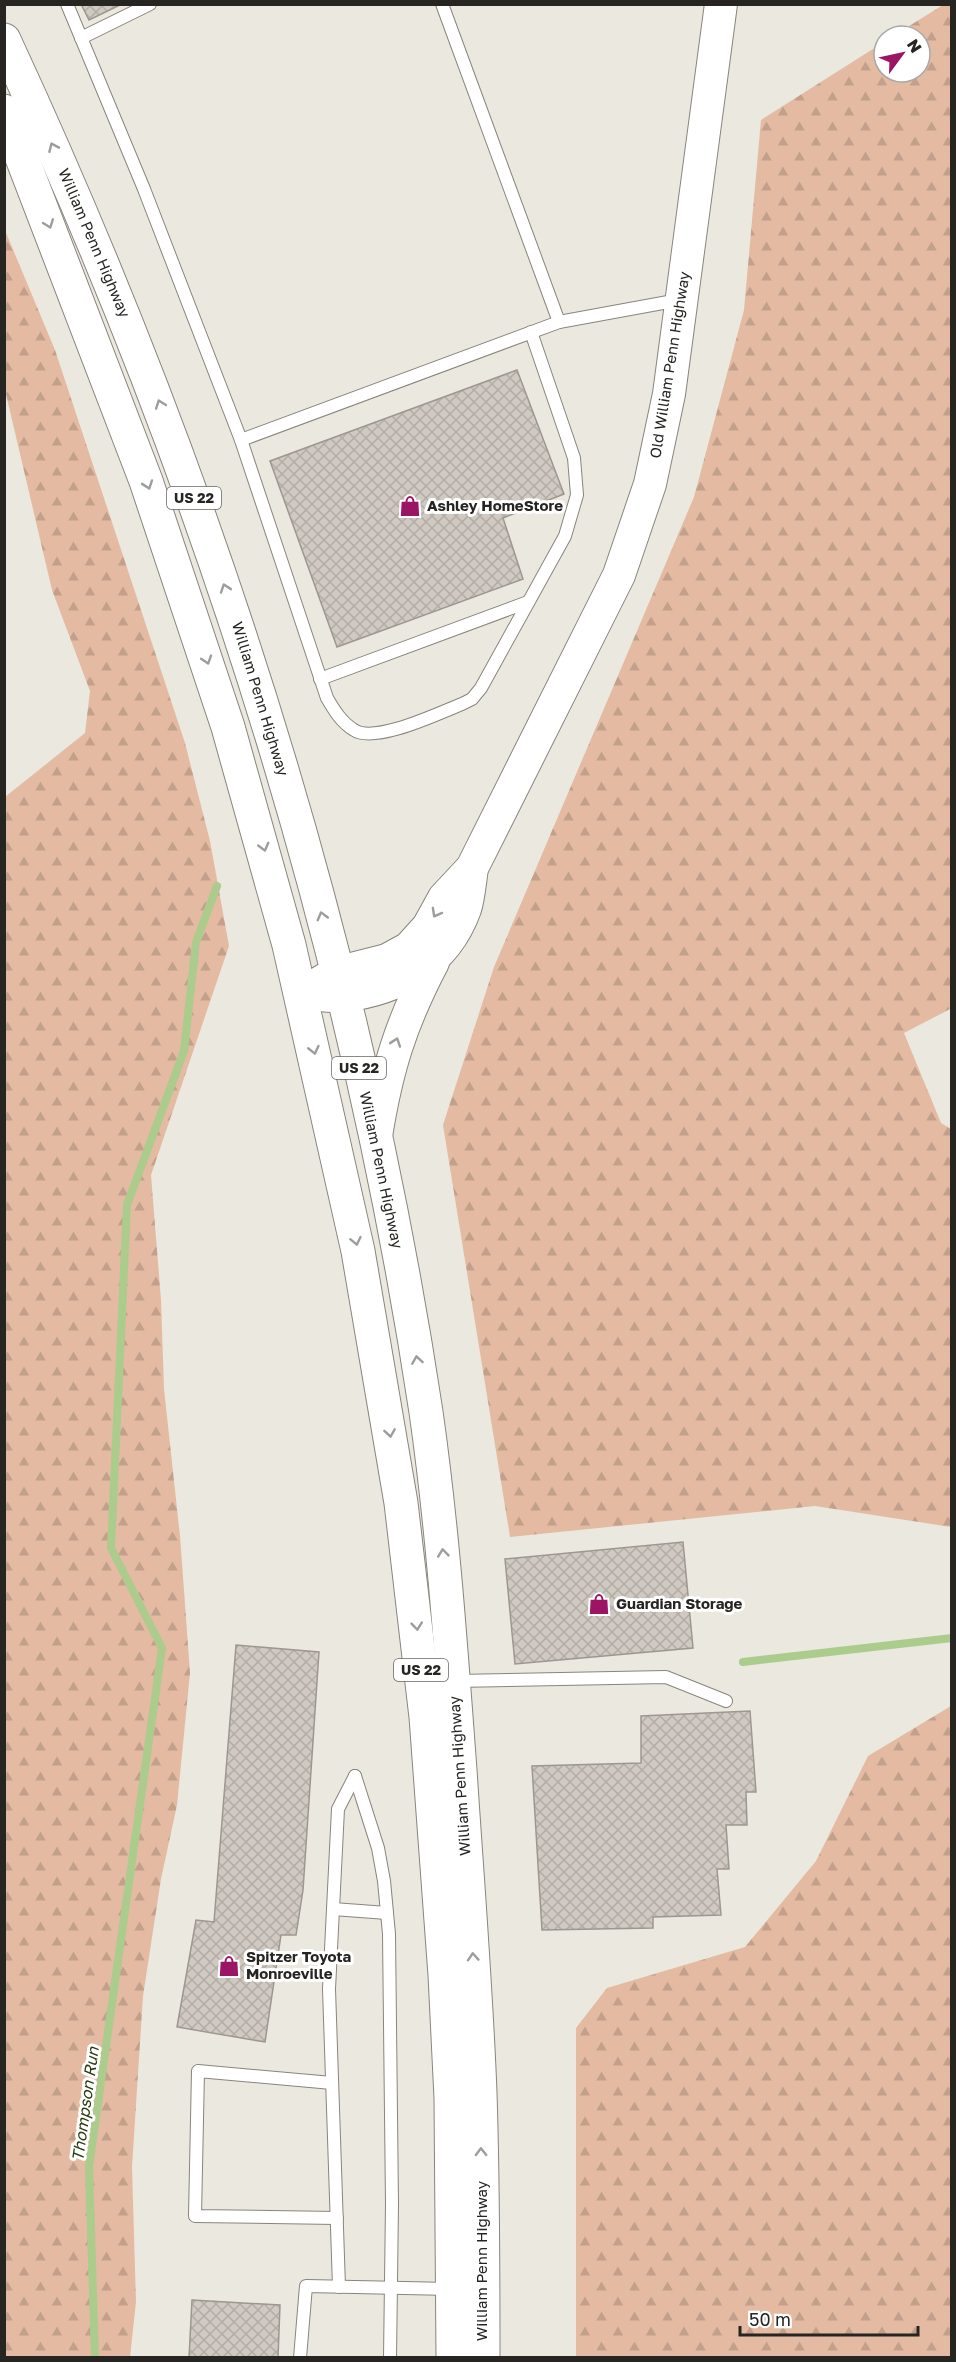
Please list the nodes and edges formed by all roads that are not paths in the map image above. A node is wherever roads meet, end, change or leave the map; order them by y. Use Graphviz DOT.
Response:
graph roads {
  1 [pos="67,4"];
  2 [pos="150,4"];
  3 [pos="442,4"];
  4 [pos="721,4"];
  5 [pos="81,38"];
  6 [pos="4,40"];
  7 [pos="4,111"];
  8 [pos="681,300"];
  9 [pos="559,322"];
  10 [pos="531,332"];
  11 [pos="241,440"];
  12 [pos="528,602"];
  13 [pos="320,679"];
  14 [pos="472,868"];
  15 [pos="437,955"];
  16 [pos="339,984"];
  17 [pos="301,993"];
  18 [pos="375,1140"];
  19 [pos="453,1681"];
  20 [pos="726,1701"];
  21 [pos="333,1908"];
  22 [pos="387,1913"];
  23 [pos="332,2083"];
  24 [pos="337,2218"];
  25 [pos="339,2287"];
  26 [pos="391,2288"];
  27 [pos="453,2289"];
  28 [pos="300,2358"];
  29 [pos="390,2358"];
  30 [pos="453,2358"];
  31 [pos="483,2358"];
  1 -- 5 [label="lane"];
  2 -- 5 [label="lane"];
  3 -- 9 [label="lane"];
  4 -- 8 [label="main road, Old William Penn Highway"];
  5 -- 11 [label="lane"];
  16 -- 6 [label="highway, William Penn Highway / US 22, one-way"];
  7 -- 17 [label="highway, William Penn Highway / US 22, one-way"];
  8 -- 9 [label="lane"];
  8 -- 14 [label="main road, Old William Penn Highway"];
  9 -- 10 [label="lane"];
  10 -- 11 [label="lane"];
  10 -- 12 [label="lane"];
  11 -- 13 [label="lane"];
  12 -- 13 [label="lane"];
  12 -- 13 [label="lane"];
  14 -- 15 [label="main road, Old William Penn Highway"];
  14 -- 16 [label="main road, Old William Penn Highway, one-way"];
  15 -- 16 [label="main road, Old William Penn Highway"];
  18 -- 15 [label="main road, one-way"];
  16 -- 17 [label="main road, Old William Penn Highway"];
  16 -- 18 [label="highway, William Penn Highway / US 22"];
  17 -- 27 [label="highway, William Penn Highway / US 22, one-way"];
  19 -- 18 [label="highway, William Penn Highway / US 22, one-way"];
  19 -- 20 [label="lane"];
  31 -- 19 [label="highway, William Penn Highway / US 22, one-way"];
  21 -- 22 [label="lane"];
  21 -- 22 [label="lane"];
  21 -- 23 [label="lane"];
  22 -- 26 [label="lane"];
  23 -- 24 [label="lane"];
  23 -- 24 [label="lane"];
  24 -- 25 [label="lane"];
  25 -- 26 [label="lane"];
  25 -- 28 [label="lane"];
  26 -- 27 [label="lane"];
  26 -- 29 [label="lane"];
  27 -- 30 [label="highway, William Penn Highway / US 22"];
}
